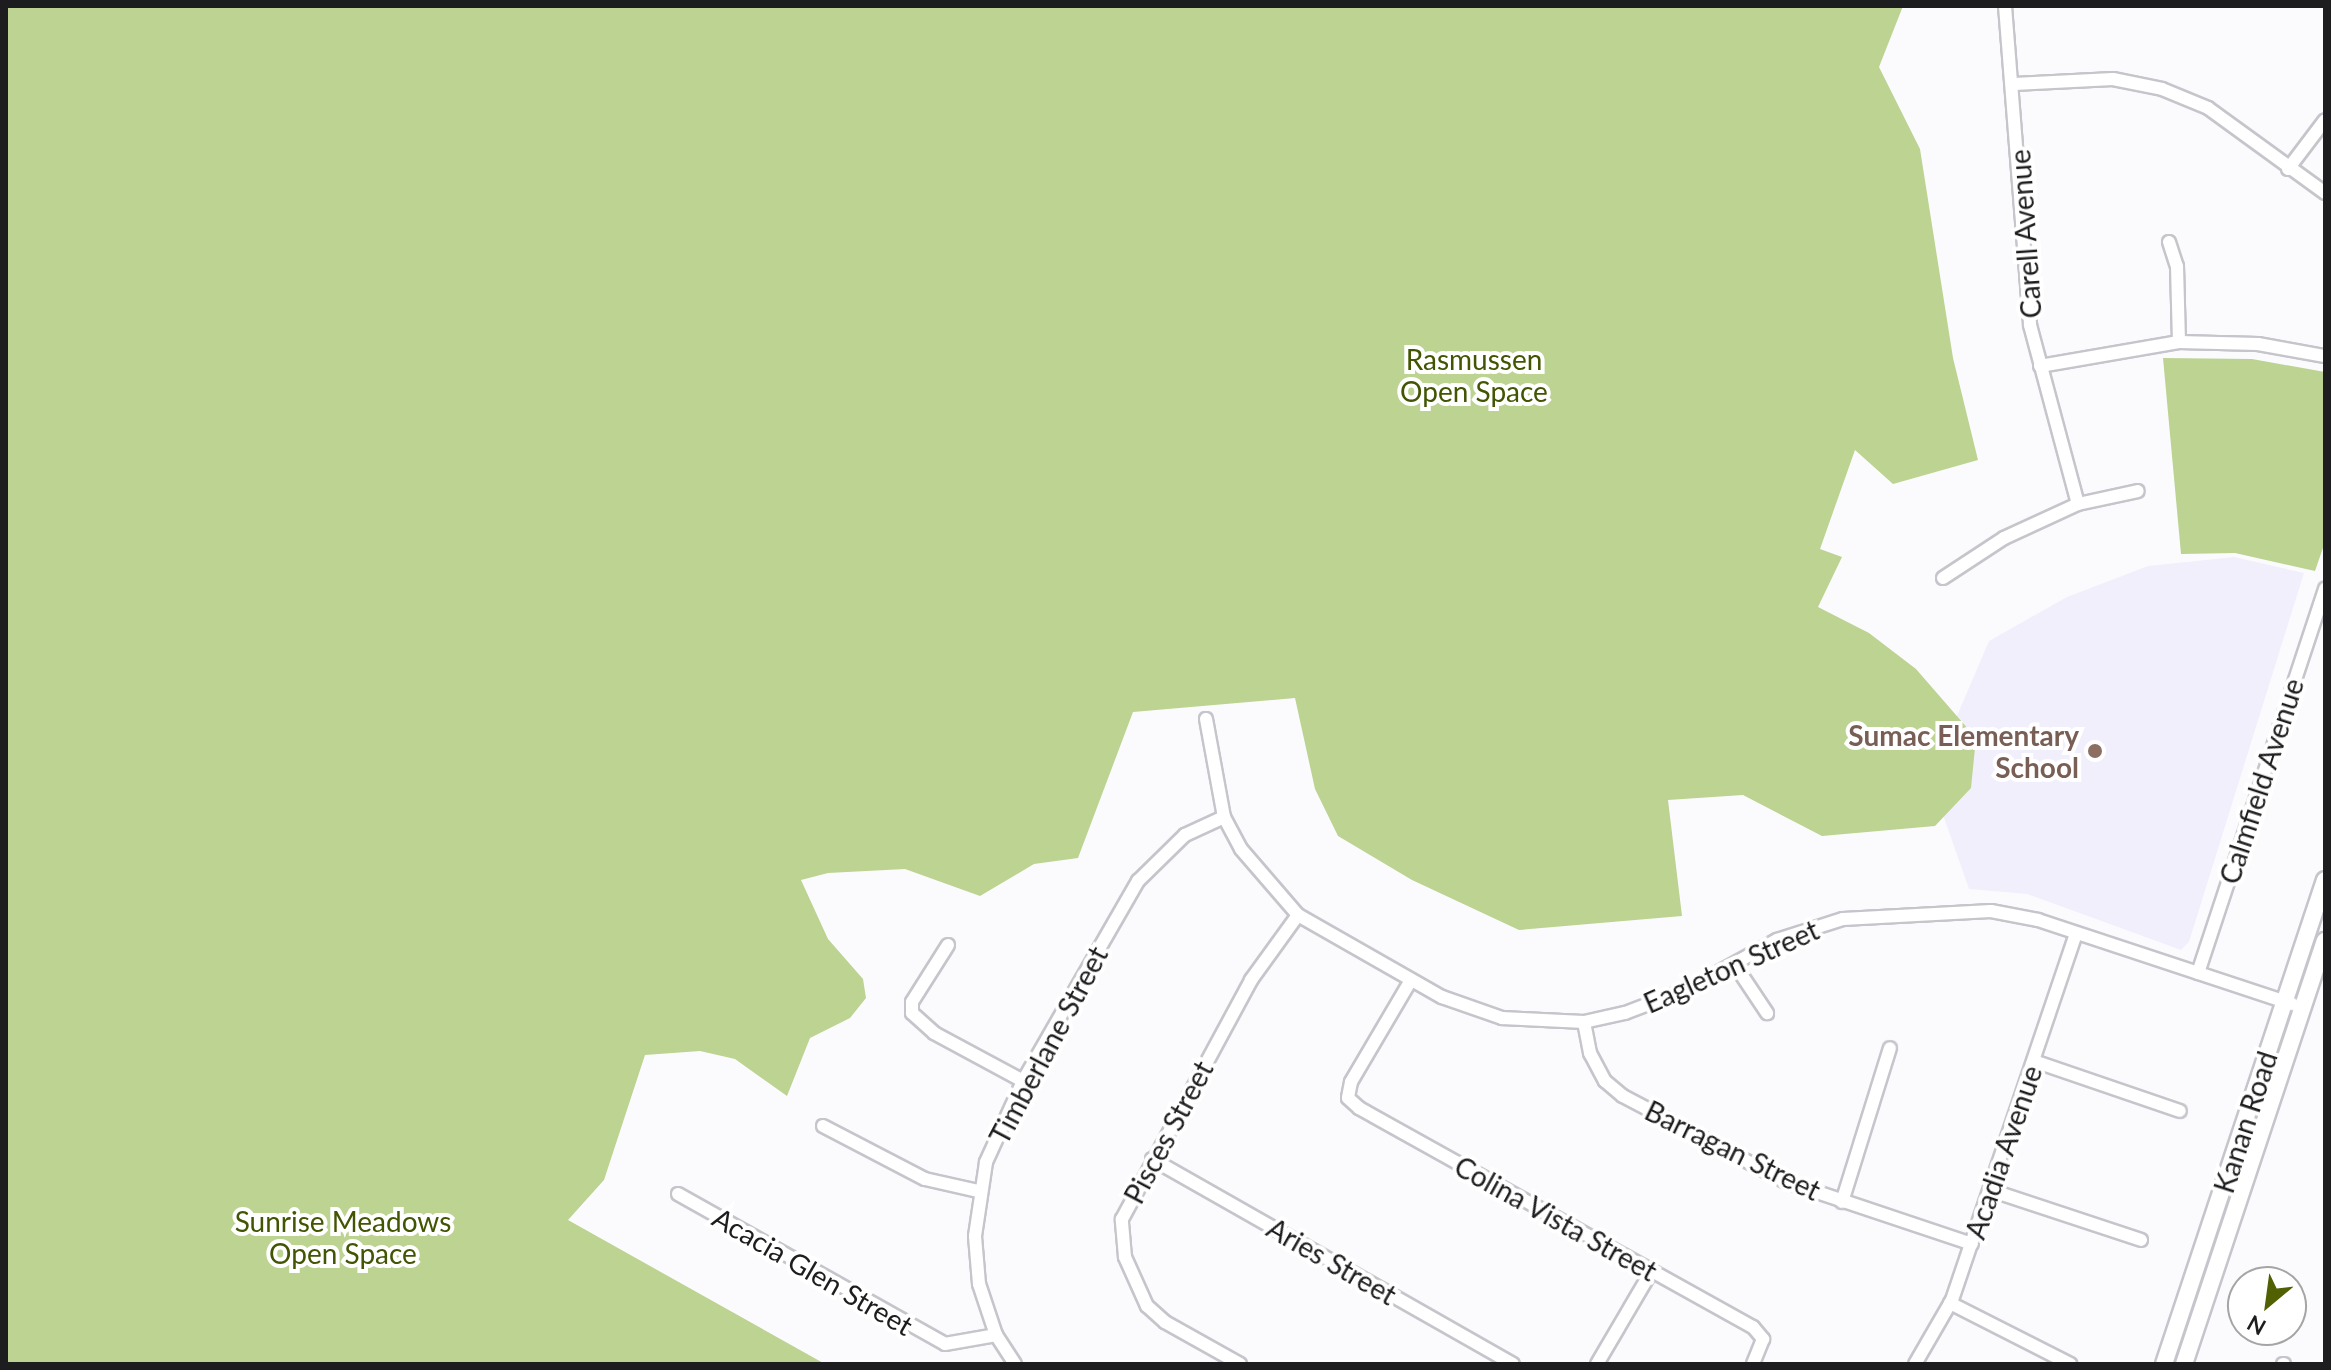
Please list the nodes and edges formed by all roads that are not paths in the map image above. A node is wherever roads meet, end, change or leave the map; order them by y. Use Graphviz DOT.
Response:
graph roads {
  1 [pos="2005,6"];
  2 [pos="2014,84"];
  3 [pos="2325,120"];
  4 [pos="2288,169"];
  5 [pos="2325,193"];
  6 [pos="2169,242"];
  7 [pos="2179,342"];
  8 [pos="2325,356"];
  9 [pos="2040,366"];
  10 [pos="2138,491"];
  11 [pos="2078,504"];
  12 [pos="1943,578"];
  13 [pos="2325,588"];
  14 [pos="1206,719"];
  15 [pos="1224,817"];
  16 [pos="2325,880"];
  17 [pos="1298,915"];
  18 [pos="2076,934"];
  19 [pos="2325,941"];
  20 [pos="948,945"];
  21 [pos="1735,965"];
  22 [pos="2198,973"];
  23 [pos="1411,980"];
  24 [pos="2285,1002"];
  25 [pos="2303,1007"];
  26 [pos="1767,1013"];
  27 [pos="1584,1022"];
  28 [pos="1890,1048"];
  29 [pos="2034,1061"];
  30 [pos="1023,1081"];
  31 [pos="2180,1111"];
  32 [pos="823,1126"];
  33 [pos="1152,1159"];
  34 [pos="1990,1190"];
  35 [pos="978,1191"];
  36 [pos="678,1194"];
  37 [pos="1842,1202"];
  38 [pos="2141,1240"];
  39 [pos="1972,1244"];
  40 [pos="1651,1272"];
  41 [pos="1950,1303"];
  42 [pos="996,1335"];
  43 [pos="1015,1364"];
  44 [pos="1240,1364"];
  45 [pos="1513,1364"];
  46 [pos="1597,1364"];
  47 [pos="1753,1364"];
  48 [pos="1915,1364"];
  49 [pos="2070,1364"];
  50 [pos="2164,1364"];
  51 [pos="2184,1364"];
  1 -- 2 [label="street, Carell Avenue"];
  2 -- 4 [label="street"];
  2 -- 9 [label="street, Carell Avenue"];
  3 -- 4 [label="street"];
  4 -- 5 [label="street"];
  6 -- 7 [label="street"];
  7 -- 8 [label="street"];
  7 -- 9 [label="street"];
  9 -- 11 [label="street, Carell Avenue"];
  10 -- 11 [label="street"];
  11 -- 12 [label="street"];
  13 -- 22 [label="street, Calmfield Avenue"];
  14 -- 15 [label="street, Eagleton Street"];
  15 -- 17 [label="street, Eagleton Street"];
  15 -- 30 [label="street, Timberlane Street"];
  16 -- 24 [label="main road, Kanan Road"];
  17 -- 23 [label="street, Eagleton Street"];
  17 -- 33 [label="street, Pisces Street"];
  18 -- 21 [label="street, Eagleton Street"];
  18 -- 22 [label="street, Eagleton Street"];
  18 -- 29 [label="street, Acadia Avenue"];
  19 -- 25 [label="main road, Kanan Road"];
  20 -- 30 [label="street"];
  21 -- 26 [label="street"];
  21 -- 27 [label="street, Eagleton Street"];
  22 -- 24 [label="street, Eagleton Street"];
  23 -- 27 [label="street, Eagleton Street"];
  23 -- 40 [label="street, Colina Vista Street"];
  24 -- 25 [label="street, Eagleton Street"];
  24 -- 50 [label="main road, Kanan Road"];
  25 -- 51 [label="main road, Kanan Road"];
  27 -- 37 [label="street, Barragan Street"];
  28 -- 37 [label="street"];
  29 -- 31 [label="street"];
  29 -- 34 [label="street, Acadia Avenue"];
  30 -- 35 [label="street, Timberlane Street"];
  32 -- 35 [label="street"];
  33 -- 44 [label="street, Pisces Street"];
  33 -- 45 [label="street, Aries Street"];
  34 -- 38 [label="street"];
  34 -- 39 [label="street, Acadia Avenue"];
  35 -- 42 [label="street, Timberlane Street"];
  36 -- 42 [label="street, Acacia Glen Street"];
  37 -- 39 [label="street, Barragan Street"];
  39 -- 41 [label="street, Acadia Avenue"];
  40 -- 46 [label="street"];
  40 -- 47 [label="street, Colina Vista Street"];
  41 -- 48 [label="street, Acadia Avenue"];
  41 -- 49 [label="street"];
  42 -- 43 [label="street, Timberlane Street"];
}
